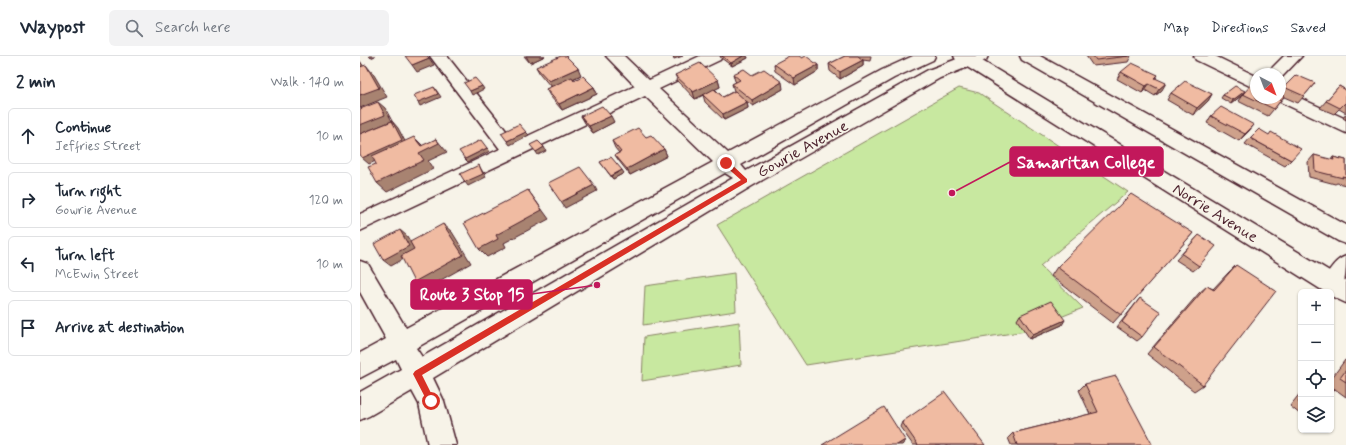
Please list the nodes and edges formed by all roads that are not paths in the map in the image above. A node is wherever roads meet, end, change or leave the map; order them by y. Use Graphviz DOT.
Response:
graph roads {
  1 [pos="438,56"];
  2 [pos="614,56"];
  3 [pos="714,56"];
  4 [pos="928,56"];
  5 [pos="1028,56"];
  6 [pos="1202,56"];
  7 [pos="1294,56"];
  8 [pos="970,57"];
  9 [pos="1281,68"];
  10 [pos="1250,80"];
  11 [pos="647,87"];
  12 [pos="1286,98"];
  13 [pos="1346,127"];
  14 [pos="512,151"];
  15 [pos="726,163"];
  16 [pos="745,181"];
  17 [pos="360,224"];
  18 [pos="1346,235"];
  19 [pos="1346,265"];
  20 [pos="360,270"];
  21 [pos="1340,289"];
  22 [pos="401,343"];
  23 [pos="360,366"];
  24 [pos="417,374"];
  25 [pos="360,407"];
  26 [pos="442,445"];
  1 -- 14 [label="street"];
  2 -- 11 [label="street"];
  3 -- 11 [label="street"];
  4 -- 15 [label="street, Gowrie Avenue"];
  5 -- 18 [label="street"];
  6 -- 10 [label="street"];
  7 -- 9 [label="street"];
  8 -- 16 [label="street, Gowrie Avenue"];
  8 -- 21 [label="street, Norrie Avenue"];
  11 -- 14 [label="street"];
  11 -- 15 [label="street"];
  12 -- 13 [label="street"];
  14 -- 17 [label="street"];
  15 -- 16 [label="street"];
  15 -- 22 [label="street, Gowrie Avenue"];
  16 -- 24 [label="street, Gowrie Avenue"];
  19 -- 21 [label="street"];
  20 -- 22 [label="street"];
  22 -- 23 [label="street, Gowrie Avenue"];
  22 -- 24 [label="street"];
  24 -- 25 [label="street, Gowrie Avenue"];
  24 -- 26 [label="street"];
}
